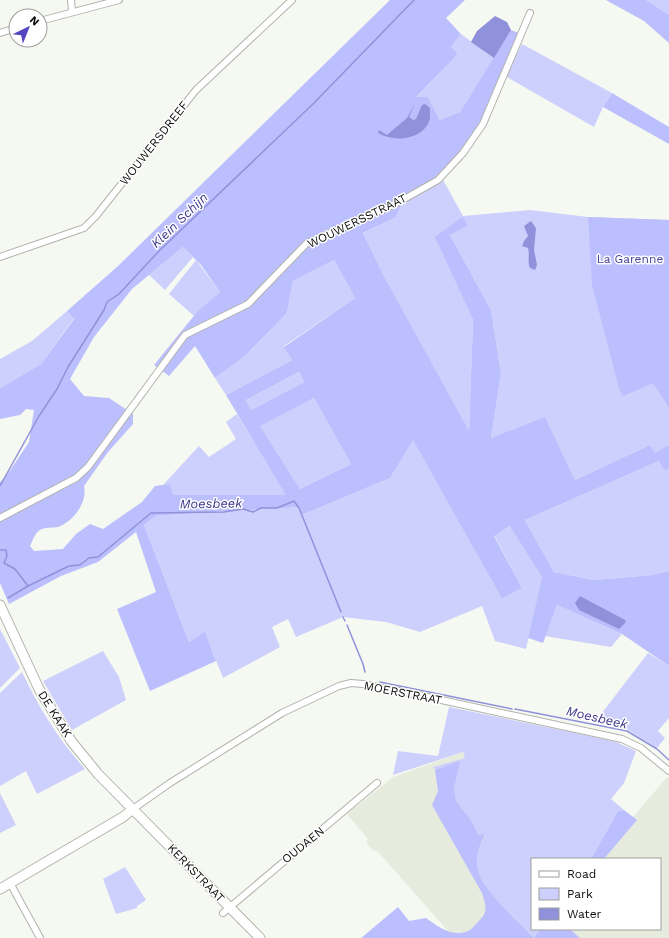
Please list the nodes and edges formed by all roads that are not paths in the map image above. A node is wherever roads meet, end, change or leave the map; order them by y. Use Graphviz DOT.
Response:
graph roads {
  1 [pos="71,0"];
  2 [pos="119,0"];
  3 [pos="292,0"];
  4 [pos="72,11"];
  5 [pos="530,13"];
  6 [pos="48,18"];
  7 [pos="0,256"];
  8 [pos="0,518"];
  9 [pos="0,605"];
  10 [pos="669,771"];
  11 [pos="377,783"];
  12 [pos="133,809"];
  13 [pos="10,883"];
  14 [pos="0,889"];
  15 [pos="226,910"];
  16 [pos="40,938"];
  17 [pos="260,938"];
  1 -- 4 [label="street"];
  2 -- 4 [label="street"];
  3 -- 7 [label="street, WOUWERSDREEF"];
  4 -- 6 [label="street"];
  5 -- 8 [label="street, WOUWERSSTRAAT"];
  9 -- 12 [label="main road, DE KAAK"];
  10 -- 12 [label="street, MOERSTRAAT"];
  11 -- 15 [label="street, OUDAEN"];
  12 -- 13 [label="main road"];
  12 -- 15 [label="main road, KERKSTRAAT"];
  13 -- 14 [label="main road"];
  13 -- 16 [label="street"];
  15 -- 17 [label="main road, KERKSTRAAT"];
}
